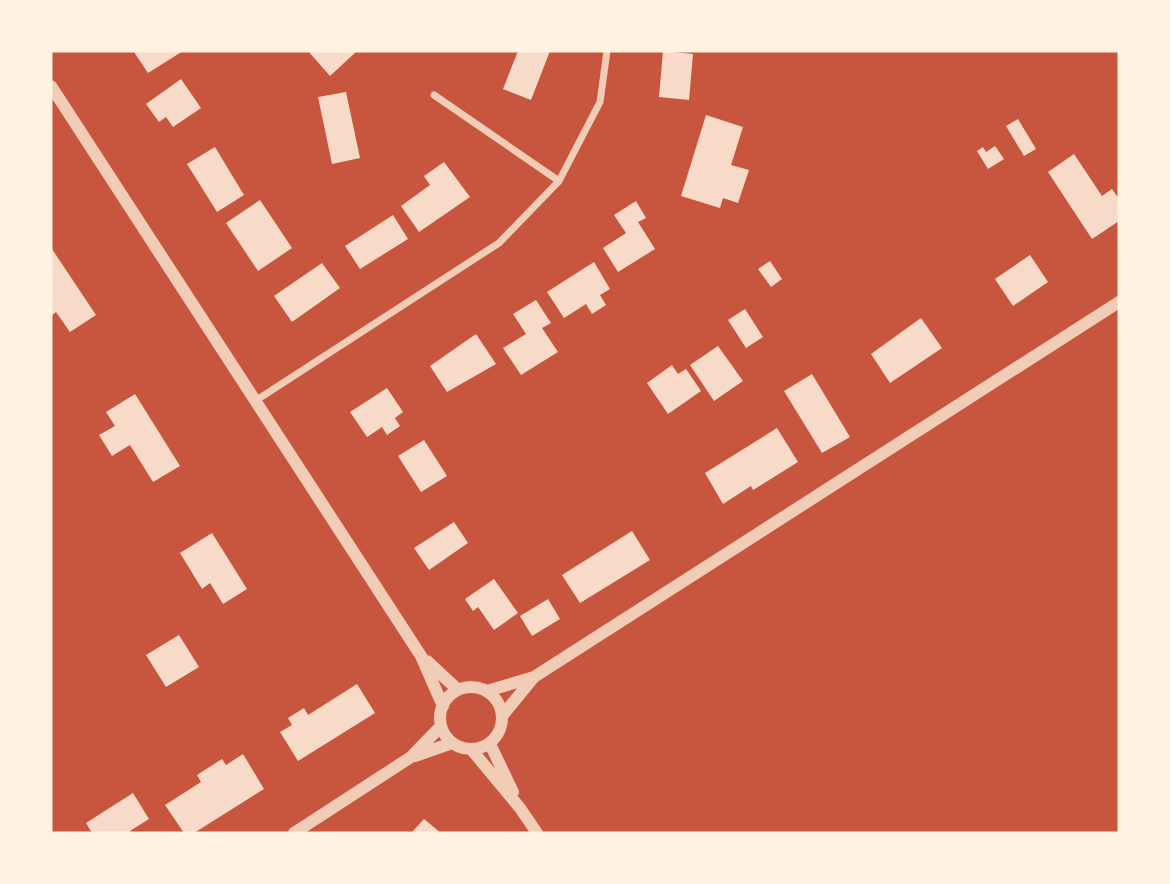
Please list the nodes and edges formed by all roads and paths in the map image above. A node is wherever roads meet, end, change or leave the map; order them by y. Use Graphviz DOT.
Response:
graph roads {
  1 [pos="607,51"];
  2 [pos="51,86"];
  3 [pos="434,94"];
  4 [pos="559,181"];
  5 [pos="1119,302"];
  6 [pos="255,401"];
  7 [pos="421,656"];
  8 [pos="534,677"];
  9 [pos="458,690"];
  10 [pos="487,691"];
  11 [pos="443,706"];
  12 [pos="502,716"];
  13 [pos="441,726"];
  14 [pos="452,743"];
  15 [pos="490,744"];
  16 [pos="471,750"];
  17 [pos="411,757"];
  18 [pos="520,808"];
  19 [pos="294,833"];
  20 [pos="537,833"];
  1 -- 4 [label="street"];
  2 -- 6 [label="street"];
  3 -- 4 [label="street"];
  4 -- 6 [label="street"];
  5 -- 8 [label="street"];
  6 -- 7 [label="street"];
  7 -- 9 [label="street"];
  7 -- 11 [label="street"];
  8 -- 10 [label="street"];
  8 -- 12 [label="street"];
  9 -- 10 [label="street"];
  9 -- 11 [label="street"];
  10 -- 12 [label="street"];
  11 -- 13 [label="street"];
  12 -- 15 [label="street"];
  13 -- 14 [label="street"];
  13 -- 17 [label="street"];
  14 -- 16 [label="street"];
  14 -- 17 [label="street"];
  15 -- 16 [label="street"];
  15 -- 18 [label="street"];
  16 -- 18 [label="street"];
  17 -- 19 [label="street"];
  18 -- 20 [label="street"];
}
